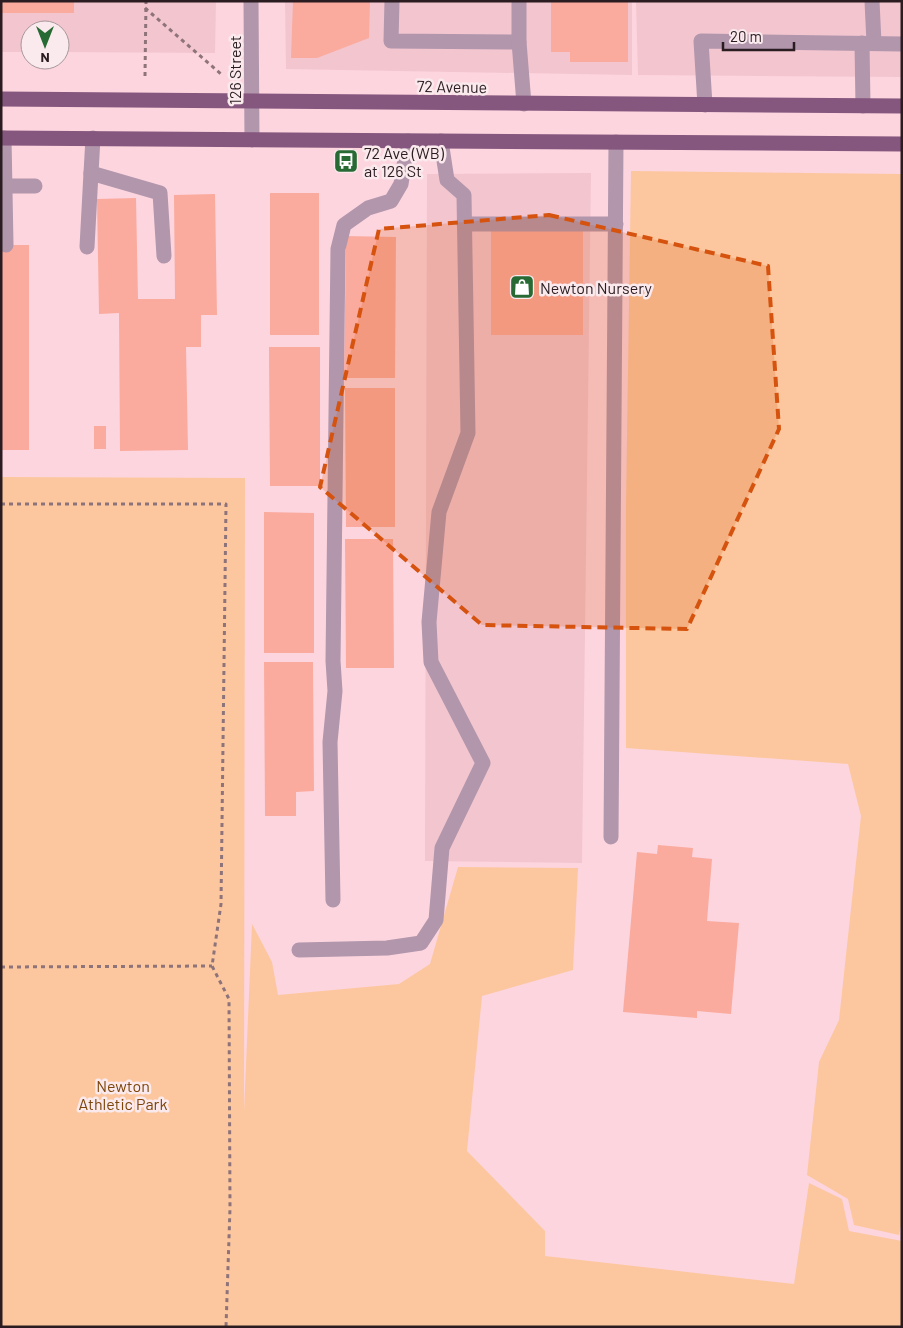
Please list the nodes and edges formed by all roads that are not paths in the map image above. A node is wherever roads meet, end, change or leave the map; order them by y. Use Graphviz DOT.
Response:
graph roads {
  1 [pos="251,1"];
  2 [pos="392,1"];
  3 [pos="518,1"];
  4 [pos="872,1"];
  5 [pos="519,42"];
  6 [pos="868,43"];
  7 [pos="902,44"];
  8 [pos="1,99"];
  9 [pos="251,102"];
  10 [pos="524,104"];
  11 [pos="705,105"];
  12 [pos="863,106"];
  13 [pos="902,106"];
  14 [pos="3,138"];
  15 [pos="93,138"];
  16 [pos="252,140"];
  17 [pos="408,141"];
  18 [pos="441,141"];
  19 [pos="616,142"];
  20 [pos="902,144"];
  21 [pos="91,173"];
  22 [pos="3,186"];
  23 [pos="35,186"];
  24 [pos="464,224"];
  25 [pos="616,224"];
  26 [pos="6,245"];
  27 [pos="87,247"];
  28 [pos="164,256"];
  29 [pos="611,837"];
  30 [pos="333,900"];
  31 [pos="299,950"];
  1 -- 9 [label="street, 126 Street"];
  2 -- 5 [label="street"];
  3 -- 5 [label="street"];
  4 -- 6 [label="street"];
  5 -- 10 [label="street"];
  6 -- 7 [label="street"];
  6 -- 11 [label="street"];
  6 -- 12 [label="street"];
  8 -- 9 [label="main road, 72 Avenue"];
  9 -- 10 [label="main road, 72 Avenue"];
  9 -- 16 [label="street, 126 Street"];
  10 -- 11 [label="main road, 72 Avenue"];
  11 -- 12 [label="main road, 72 Avenue"];
  12 -- 13 [label="main road, 72 Avenue"];
  14 -- 15 [label="main road"];
  14 -- 22 [label="street"];
  15 -- 16 [label="main road"];
  15 -- 21 [label="street"];
  16 -- 17 [label="main road"];
  17 -- 18 [label="main road"];
  17 -- 30 [label="street"];
  18 -- 19 [label="main road"];
  18 -- 24 [label="street"];
  19 -- 20 [label="main road"];
  19 -- 25 [label="street"];
  21 -- 27 [label="street"];
  21 -- 28 [label="street"];
  22 -- 23 [label="street"];
  22 -- 26 [label="street"];
  24 -- 25 [label="street"];
  24 -- 31 [label="street"];
  25 -- 29 [label="street"];
}
